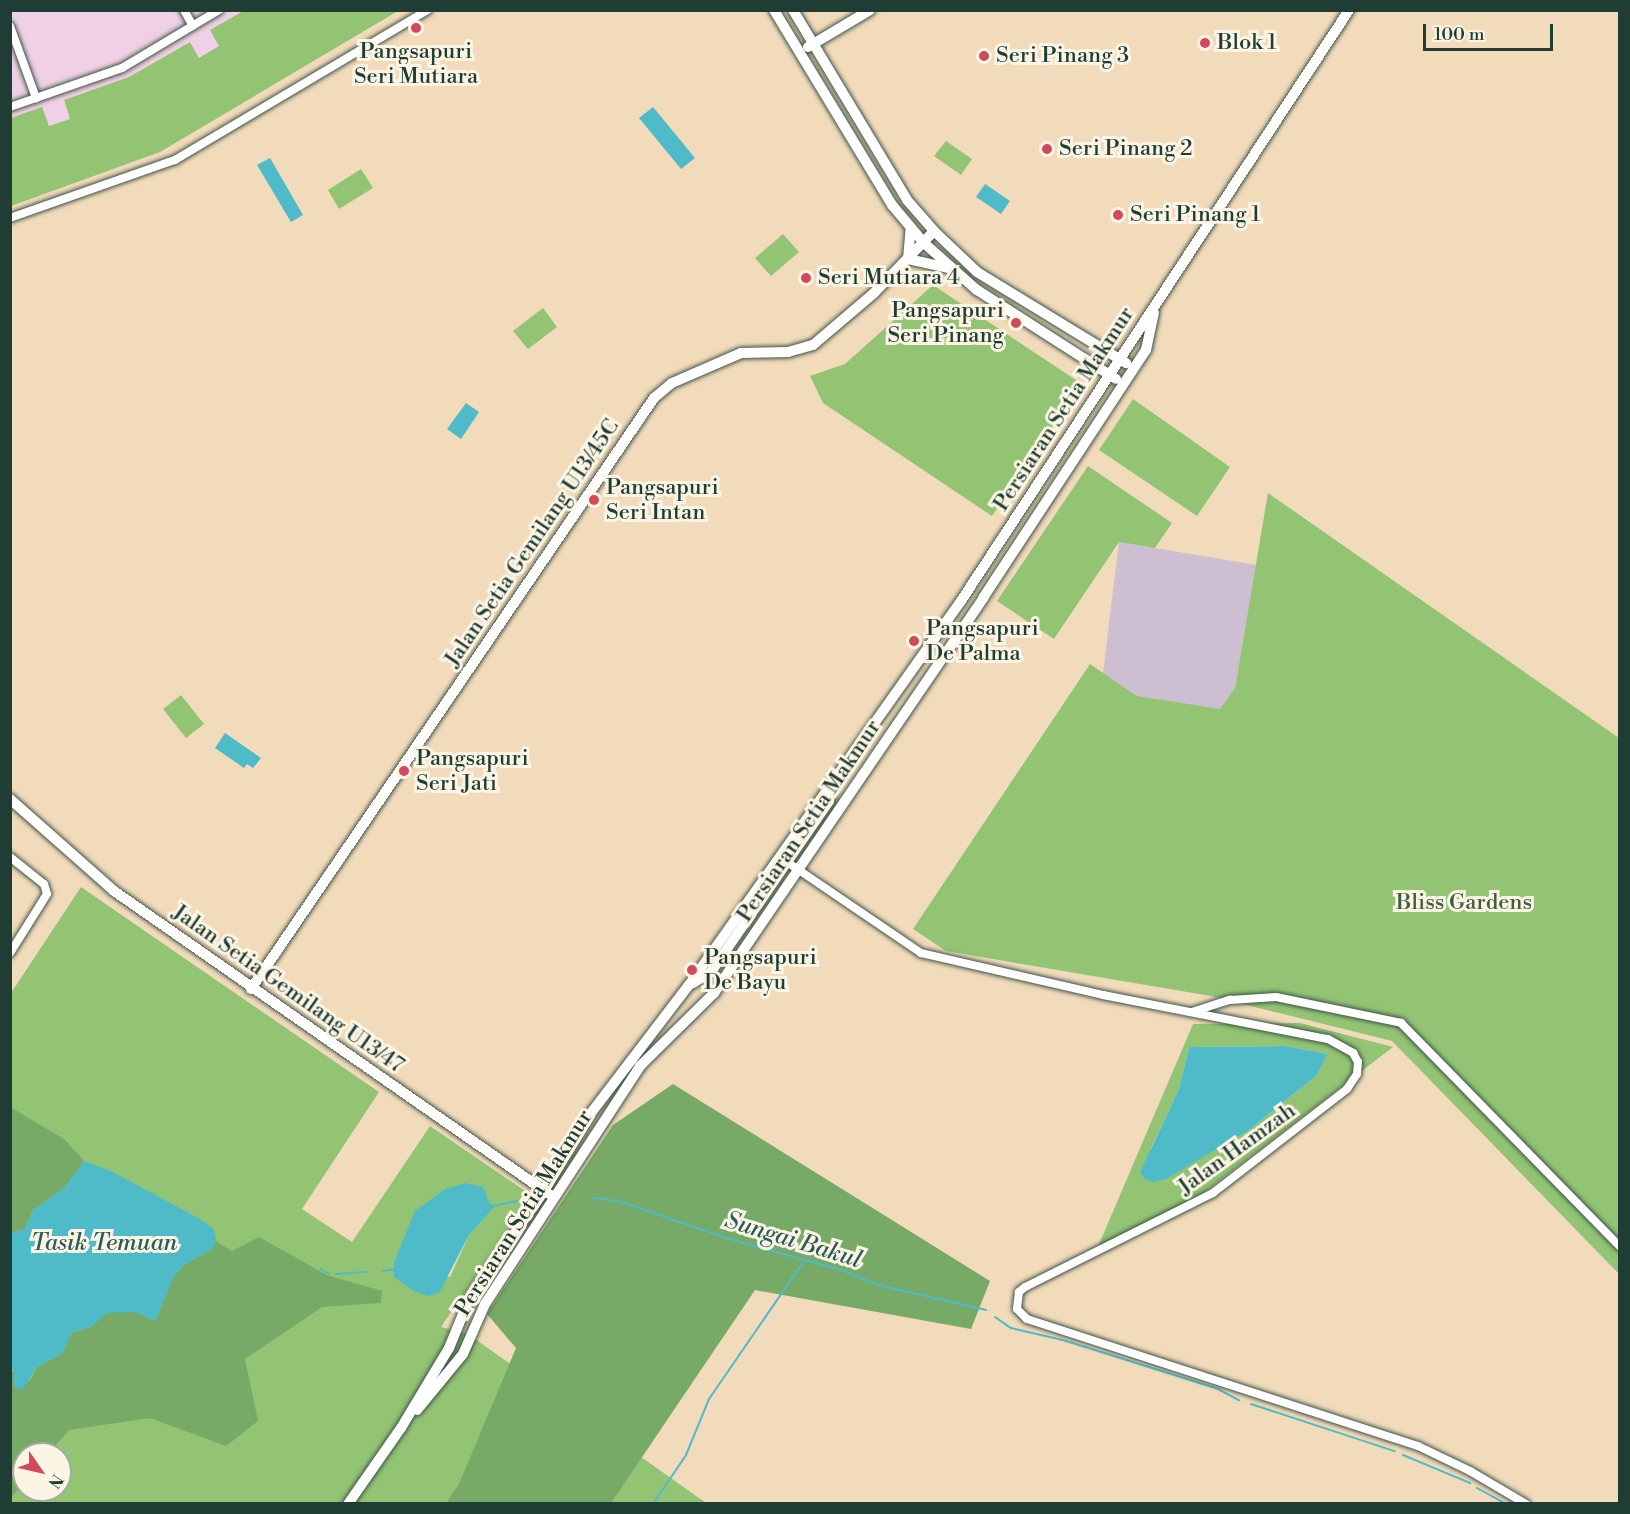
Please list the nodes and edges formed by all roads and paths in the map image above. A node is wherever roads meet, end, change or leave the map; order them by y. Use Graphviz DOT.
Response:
graph roads {
  1 [pos="184,10"];
  2 [pos="219,10"];
  3 [pos="428,10"];
  4 [pos="774,10"];
  5 [pos="794,10"];
  6 [pos="870,10"];
  7 [pos="1349,10"];
  8 [pos="193,26"];
  9 [pos="10,27"];
  10 [pos="813,44"];
  11 [pos="800,52"];
  12 [pos="36,98"];
  13 [pos="10,107"];
  14 [pos="10,218"];
  15 [pos="911,227"];
  16 [pos="934,231"];
  17 [pos="924,243"];
  18 [pos="908,259"];
  19 [pos="950,268"];
  20 [pos="1155,303"];
  21 [pos="1121,360"];
  22 [pos="1134,368"];
  23 [pos="1110,376"];
  24 [pos="1124,384"];
  25 [pos="834,778"];
  26 [pos="10,799"];
  27 [pos="10,857"];
  28 [pos="787,862"];
  29 [pos="800,871"];
  30 [pos="10,953"];
  31 [pos="689,985"];
  32 [pos="251,989"];
  33 [pos="1191,1012"];
  34 [pos="544,1191"];
  35 [pos="554,1197"];
  36 [pos="1620,1247"];
  37 [pos="401,1428"];
  38 [pos="348,1503"];
  39 [pos="1526,1503"];
  1 -- 8 [label="street"];
  2 -- 8 [label="street"];
  3 -- 14 [label="street"];
  4 -- 11 [label="street"];
  5 -- 10 [label="street"];
  6 -- 10 [label="street"];
  7 -- 20 [label="street, Persiaran Setia Makmur"];
  8 -- 12 [label="street"];
  9 -- 12 [label="street"];
  10 -- 11 [label="street"];
  10 -- 16 [label="street"];
  11 -- 15 [label="street"];
  12 -- 13 [label="street"];
  15 -- 17 [label="street"];
  15 -- 18 [label="street"];
  16 -- 17 [label="street, Jalan Setia Gemilang U13/45C"];
  16 -- 21 [label="street"];
  17 -- 18 [label="street, Jalan Setia Gemilang U13/45C"];
  17 -- 19 [label="street"];
  18 -- 19 [label="street"];
  18 -- 32 [label="street, Jalan Setia Gemilang U13/45C"];
  19 -- 23 [label="street"];
  20 -- 21 [label="street, Persiaran Setia Makmur"];
  20 -- 22 [label="street, Persiaran Setia Makmur"];
  21 -- 22 [label="street"];
  21 -- 23 [label="street, Persiaran Setia Makmur"];
  22 -- 24 [label="street, Persiaran Setia Makmur"];
  23 -- 24 [label="street"];
  23 -- 25 [label="street, Persiaran Setia Makmur"];
  24 -- 29 [label="street, Persiaran Setia Makmur"];
  25 -- 28 [label="street"];
  25 -- 31 [label="street, Persiaran Setia Makmur"];
  26 -- 32 [label="street, Jalan Setia Gemilang U13/47"];
  27 -- 30 [label="street"];
  28 -- 29 [label="street, Jalan Hamzah"];
  28 -- 31 [label="street"];
  29 -- 33 [label="street, Jalan Hamzah"];
  29 -- 35 [label="street, Persiaran Setia Makmur"];
  31 -- 34 [label="street, Persiaran Setia Makmur"];
  32 -- 34 [label="street, Jalan Setia Gemilang U13/47"];
  33 -- 36 [label="street"];
  33 -- 39 [label="street, Jalan Hamzah"];
  34 -- 35 [label="street, Jalan Setia Gemilang U13/47"];
  34 -- 37 [label="street, Persiaran Setia Makmur"];
  35 -- 37 [label="street, Persiaran Setia Makmur"];
  37 -- 38 [label="street, Persiaran Setia Makmur"];
}
